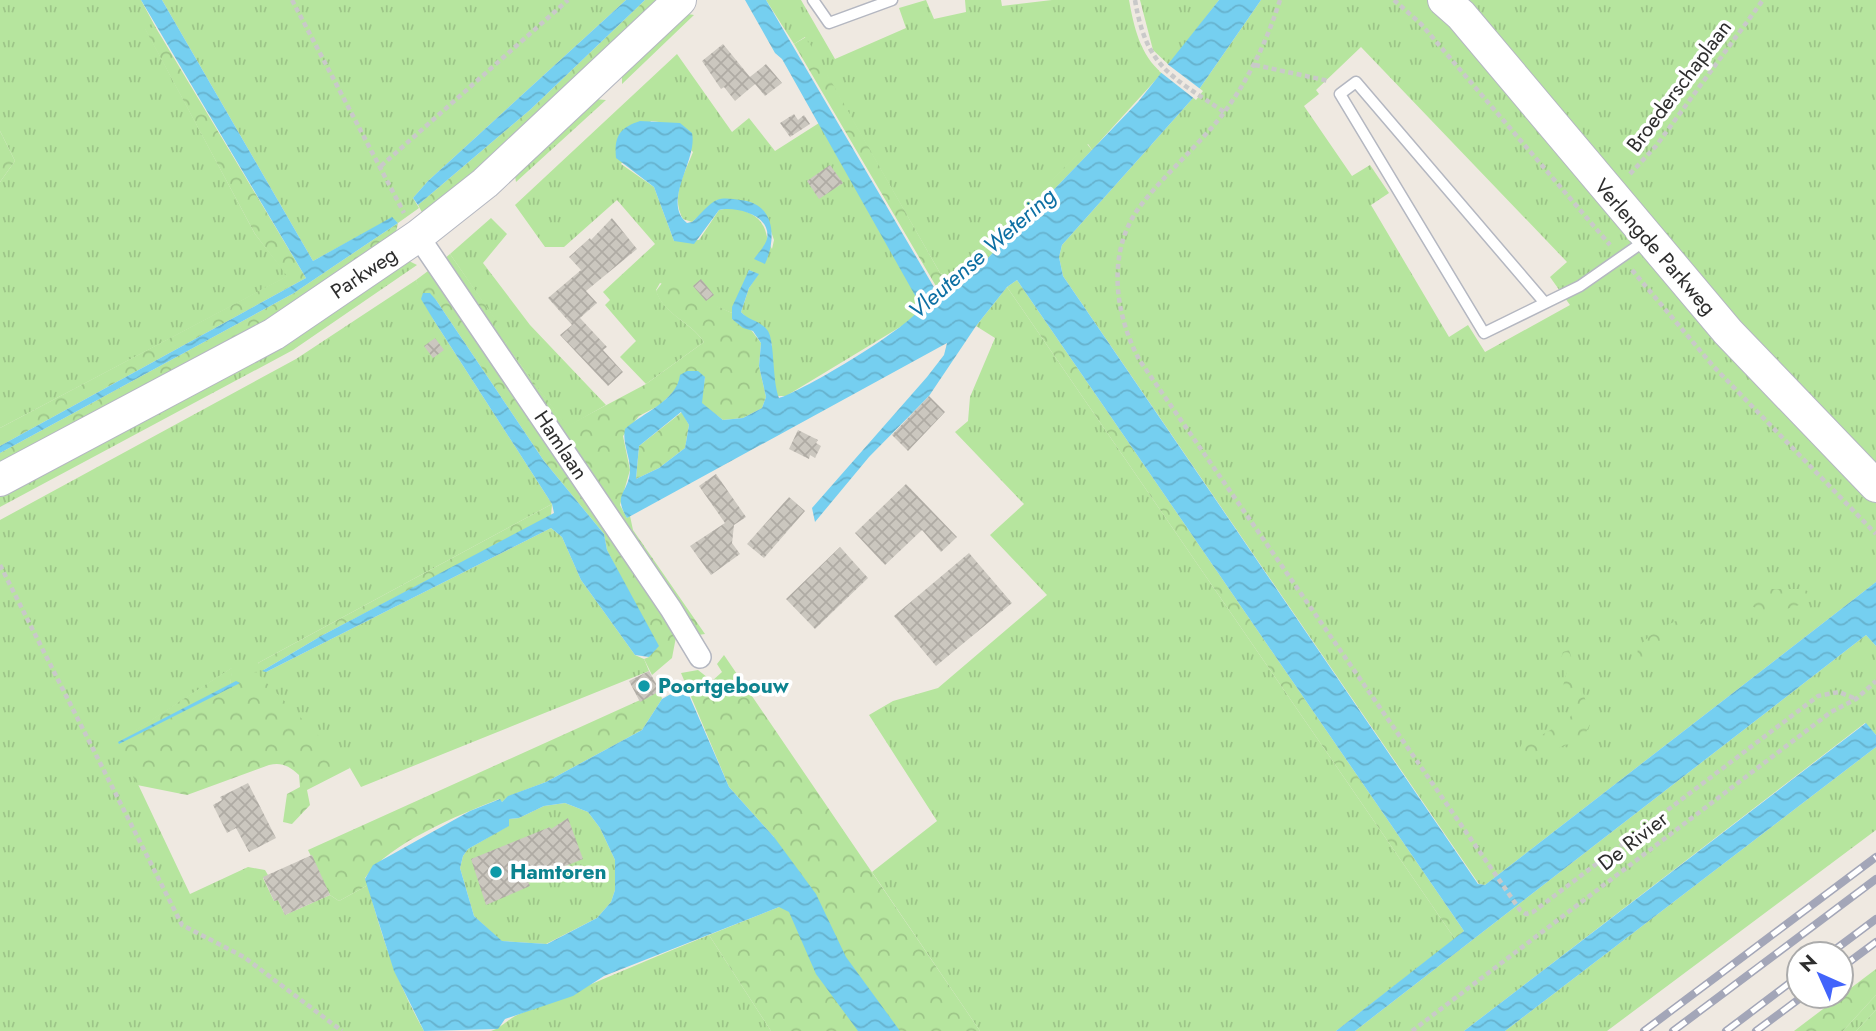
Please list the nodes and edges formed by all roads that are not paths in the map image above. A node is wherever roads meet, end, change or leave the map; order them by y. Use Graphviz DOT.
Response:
graph roads {
  1 [pos="680,0"];
  2 [pos="813,0"];
  3 [pos="892,0"];
  4 [pos="1444,0"];
  5 [pos="418,236"];
  6 [pos="1648,238"];
  7 [pos="1545,303"];
  8 [pos="0,480"];
  9 [pos="1876,486"];
  10 [pos="700,657"];
  1 -- 5 [label="street, Parkweg"];
  2 -- 3 [label="lane"];
  4 -- 6 [label="street, Verlengde Parkweg"];
  5 -- 8 [label="street, Parkweg"];
  5 -- 10 [label="street, Hamlaan"];
  6 -- 7 [label="lane"];
  6 -- 9 [label="street, Verlengde Parkweg"];
  7 -- 7 [label="lane"];
}
